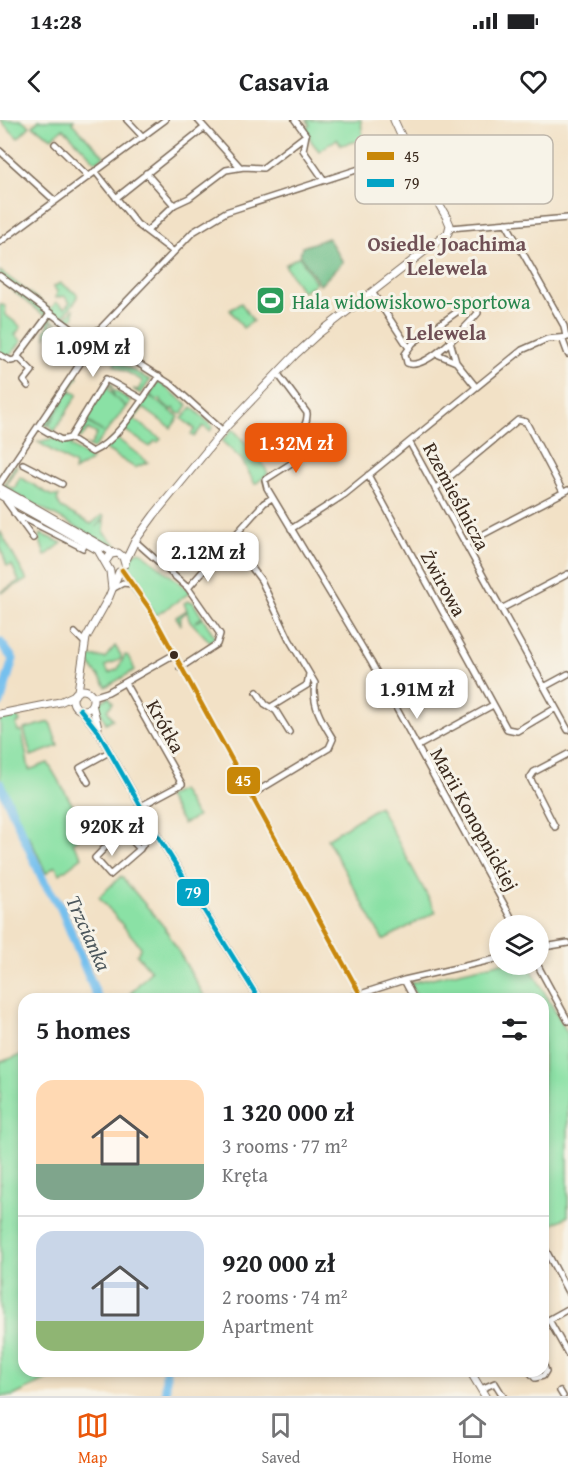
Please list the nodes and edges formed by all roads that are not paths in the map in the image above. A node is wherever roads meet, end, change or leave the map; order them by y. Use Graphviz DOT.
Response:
graph roads {
  1 [pos="128,120"];
  2 [pos="165,120"];
  3 [pos="198,120"];
  4 [pos="295,120"];
  5 [pos="394,120"];
  6 [pos="204,128"];
  7 [pos="306,135"];
  8 [pos="401,135"];
  9 [pos="142,137"];
  10 [pos="55,144"];
  11 [pos="0,151"];
  12 [pos="240,167"];
  13 [pos="355,170"];
  14 [pos="95,171"];
  15 [pos="146,173"];
  16 [pos="88,176"];
  17 [pos="324,180"];
  18 [pos="116,198"];
  19 [pos="55,201"];
  20 [pos="439,204"];
  21 [pos="174,205"];
  22 [pos="568,218"];
  23 [pos="506,223"];
  24 [pos="450,228"];
  25 [pos="147,231"];
  26 [pos="0,242"];
  27 [pos="174,252"];
  28 [pos="0,276"];
  29 [pos="372,292"];
  30 [pos="50,313"];
  31 [pos="565,337"];
  32 [pos="95,338"];
  33 [pos="450,341"];
  34 [pos="409,348"];
  35 [pos="437,354"];
  36 [pos="568,354"];
  37 [pos="0,356"];
  38 [pos="18,357"];
  39 [pos="456,362"];
  40 [pos="278,374"];
  41 [pos="159,376"];
  42 [pos="28,386"];
  43 [pos="477,387"];
  44 [pos="142,399"];
  45 [pos="39,427"];
  46 [pos="223,431"];
  47 [pos="70,438"];
  48 [pos="410,443"];
  49 [pos="23,464"];
  50 [pos="368,475"];
  51 [pos="62,484"];
  52 [pos="435,489"];
  53 [pos="2,491"];
  54 [pos="565,491"];
  55 [pos="272,498"];
  56 [pos="14,513"];
  57 [pos="291,529"];
  58 [pos="33,538"];
  59 [pos="85,538"];
  60 [pos="231,540"];
  61 [pos="135,542"];
  62 [pos="465,544"];
  63 [pos="116,553"];
  64 [pos="106,561"];
  65 [pos="122,568"];
  66 [pos="110,571"];
  67 [pos="568,574"];
  68 [pos="132,584"];
  69 [pos="188,588"];
  70 [pos="112,589"];
  71 [pos="501,609"];
  72 [pos="88,631"];
  73 [pos="85,643"];
  74 [pos="173,655"];
  75 [pos="180,668"];
  76 [pos="309,672"];
  77 [pos="568,674"];
  78 [pos="82,675"];
  79 [pos="125,683"];
  80 [pos="307,685"];
  81 [pos="544,687"];
  82 [pos="257,692"];
  83 [pos="76,693"];
  84 [pos="313,694"];
  85 [pos="91,698"];
  86 [pos="60,702"];
  87 [pos="493,705"];
  88 [pos="78,707"];
  89 [pos="271,707"];
  90 [pos="556,708"];
  91 [pos="1,714"];
  92 [pos="568,730"];
  93 [pos="289,732"];
  94 [pos="99,733"];
  95 [pos="418,746"];
  96 [pos="109,752"];
  97 [pos="568,754"];
  98 [pos="88,782"];
  99 [pos="251,795"];
  100 [pos="141,806"];
  101 [pos="555,827"];
  102 [pos="122,830"];
  103 [pos="156,832"];
  104 [pos="140,849"];
  105 [pos="510,915"];
  106 [pos="568,944"];
  107 [pos="549,947"];
  108 [pos="489,961"];
  109 [pos="543,975"];
  110 [pos="404,980"];
  111 [pos="255,993"];
  112 [pos="359,993"];
  113 [pos="363,993"];
  114 [pos="411,993"];
  115 [pos="568,1021"];
  116 [pos="549,1256"];
  117 [pos="568,1292"];
  118 [pos="568,1309"];
  119 [pos="549,1320"];
  120 [pos="566,1346"];
  121 [pos="568,1354"];
  122 [pos="474,1377"];
  123 [pos="483,1393"];
  124 [pos="503,1396"];
  1 -- 9 [label="street"];
  2 -- 9 [label="street"];
  3 -- 6 [label="street"];
  4 -- 7 [label="street"];
  5 -- 8 [label="main road"];
  6 -- 12 [label="street"];
  6 -- 15 [label="street"];
  7 -- 12 [label="street"];
  7 -- 17 [label="street"];
  9 -- 14 [label="street"];
  10 -- 16 [label="street"];
  11 -- 19 [label="street"];
  12 -- 21 [label="street"];
  13 -- 17 [label="street"];
  14 -- 16 [label="street"];
  14 -- 18 [label="street"];
  15 -- 18 [label="street"];
  15 -- 21 [label="street"];
  16 -- 19 [label="street"];
  17 -- 27 [label="street"];
  18 -- 25 [label="street"];
  19 -- 26 [label="street"];
  20 -- 24 [label="main road"];
  21 -- 25 [label="street"];
  22 -- 23 [label="street"];
  23 -- 24 [label="street"];
  23 -- 31 [label="street"];
  24 -- 29 [label="main road"];
  25 -- 27 [label="street"];
  27 -- 32 [label="street"];
  28 -- 30 [label="street"];
  29 -- 34 [label="street"];
  29 -- 40 [label="main road"];
  30 -- 32 [label="street"];
  30 -- 38 [label="street"];
  31 -- 36 [label="street"];
  31 -- 43 [label="street, Rzemieślnicza"];
  32 -- 41 [label="street"];
  32 -- 45 [label="street"];
  33 -- 34 [label="street"];
  33 -- 35 [label="street"];
  33 -- 39 [label="street"];
  34 -- 35 [label="street"];
  35 -- 39 [label="street"];
  37 -- 38 [label="street"];
  38 -- 42 [label="street"];
  39 -- 43 [label="street"];
  40 -- 46 [label="main road"];
  40 -- 55 [label="street, Marii Konopnickiej"];
  41 -- 44 [label="street"];
  41 -- 46 [label="street"];
  43 -- 48 [label="street, Rzemieślnicza"];
  44 -- 47 [label="street"];
  44 -- 47 [label="street"];
  45 -- 47 [label="street"];
  45 -- 53 [label="street"];
  46 -- 61 [label="main road"];
  48 -- 50 [label="street"];
  48 -- 52 [label="street, Rzemieślnicza"];
  49 -- 51 [label="street"];
  50 -- 57 [label="street"];
  50 -- 87 [label="street, Żwirowa"];
  52 -- 54 [label="street"];
  52 -- 62 [label="street, Rzemieślnicza"];
  53 -- 56 [label="street"];
  53 -- 59 [label="main road"];
  53 -- 59 [label="main road"];
  54 -- 62 [label="street"];
  55 -- 57 [label="street, Marii Konopnickiej"];
  55 -- 60 [label="street"];
  56 -- 58 [label="street"];
  56 -- 59 [label="street"];
  57 -- 95 [label="street, Marii Konopnickiej"];
  59 -- 63 [label="main road"];
  59 -- 64 [label="main road"];
  60 -- 69 [label="street"];
  60 -- 76 [label="street"];
  61 -- 63 [label="main road"];
  61 -- 65 [label="main road"];
  61 -- 69 [label="street"];
  62 -- 71 [label="street, Rzemieślnicza"];
  63 -- 64 [label="main road"];
  63 -- 65 [label="main road"];
  64 -- 66 [label="main road"];
  65 -- 66 [label="main road"];
  65 -- 68 [label="street"];
  65 -- 70 [label="main road"];
  66 -- 70 [label="main road"];
  67 -- 71 [label="street"];
  68 -- 70 [label="street"];
  68 -- 74 [label="street"];
  69 -- 75 [label="street"];
  70 -- 72 [label="main road"];
  71 -- 81 [label="street, Rzemieślnicza"];
  72 -- 73 [label="main road"];
  72 -- 73 [label="street"];
  73 -- 78 [label="main road"];
  74 -- 75 [label="street"];
  74 -- 79 [label="street"];
  75 -- 99 [label="street"];
  76 -- 80 [label="street"];
  76 -- 84 [label="street"];
  77 -- 81 [label="street"];
  78 -- 83 [label="main road"];
  78 -- 85 [label="main road"];
  79 -- 85 [label="street"];
  79 -- 100 [label="street, Krótka"];
  80 -- 84 [label="street"];
  80 -- 89 [label="street"];
  81 -- 90 [label="street, Rzemieślnicza"];
  82 -- 89 [label="street"];
  83 -- 85 [label="main road"];
  83 -- 86 [label="main road"];
  83 -- 88 [label="main road"];
  84 -- 99 [label="street"];
  85 -- 88 [label="main road"];
  85 -- 94 [label="main road"];
  86 -- 88 [label="main road"];
  86 -- 91 [label="main road"];
  87 -- 90 [label="street, Żwirowa"];
  87 -- 95 [label="street"];
  88 -- 94 [label="main road"];
  89 -- 93 [label="street"];
  90 -- 92 [label="street, Rzemieślnicza"];
  94 -- 96 [label="main road"];
  95 -- 105 [label="street, Marii Konopnickiej"];
  96 -- 98 [label="street"];
  96 -- 100 [label="main road"];
  97 -- 101 [label="street"];
  99 -- 112 [label="street"];
  100 -- 102 [label="street"];
  100 -- 103 [label="main road"];
  102 -- 104 [label="street"];
  102 -- 104 [label="street"];
  103 -- 104 [label="street"];
  103 -- 111 [label="main road"];
  106 -- 107 [label="street"];
  108 -- 110 [label="street"];
  109 -- 115 [label="street"];
  110 -- 113 [label="street"];
  110 -- 114 [label="street"];
  116 -- 117 [label="street"];
  118 -- 119 [label="street"];
  119 -- 120 [label="street"];
  120 -- 121 [label="street"];
  122 -- 123 [label="main road"];
  123 -- 124 [label="street"];
}
